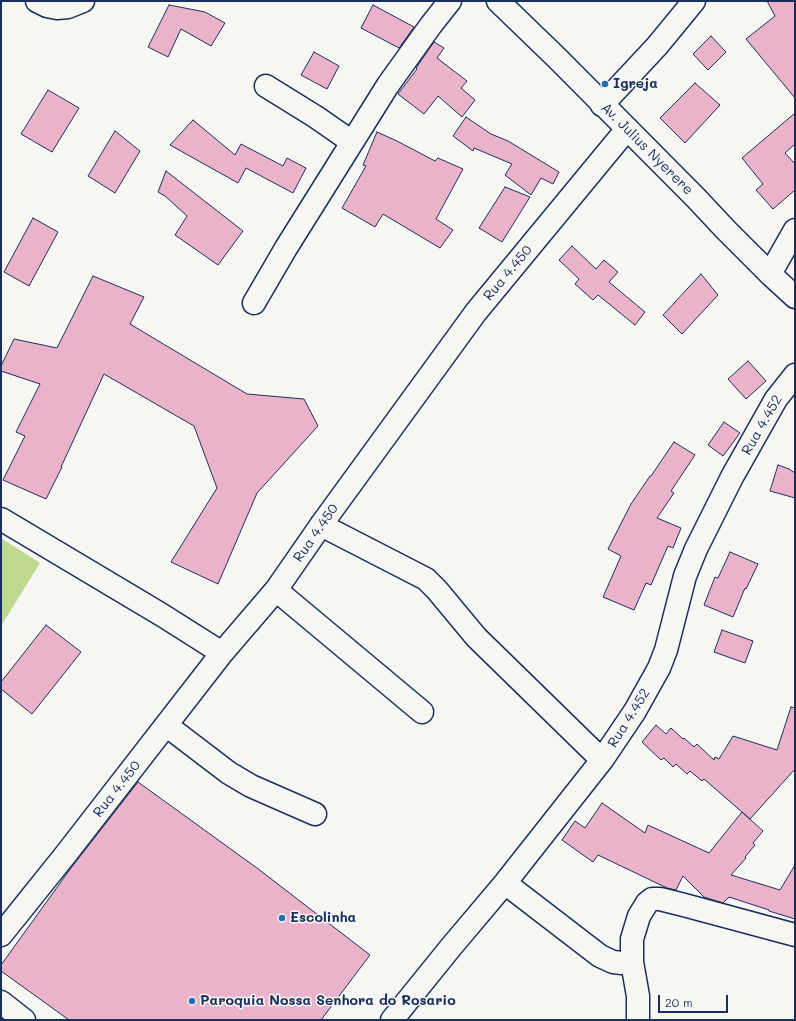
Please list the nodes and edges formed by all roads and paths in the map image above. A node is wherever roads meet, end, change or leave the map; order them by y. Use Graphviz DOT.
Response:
graph roads {
  1 [pos="37,1"];
  2 [pos="83,1"];
  3 [pos="450,1"];
  4 [pos="498,1"];
  5 [pos="694,1"];
  6 [pos="266,86"];
  7 [pos="602,105"];
  8 [pos="627,129"];
  9 [pos="352,142"];
  10 [pos="795,230"];
  11 [pos="770,274"];
  12 [pos="795,297"];
  13 [pos="254,304"];
  14 [pos="795,375"];
  15 [pos="1,519"];
  16 [pos="321,525"];
  17 [pos="276,590"];
  18 [pos="222,653"];
  19 [pos="422,712"];
  20 [pos="166,725"];
  21 [pos="602,760"];
  22 [pos="315,814"];
  23 [pos="506,883"];
  24 [pos="1,935"];
  25 [pos="795,935"];
  26 [pos="632,962"];
  27 [pos="1,1002"];
  28 [pos="24,1020"];
  29 [pos="392,1020"];
  30 [pos="638,1020"];
  1 -- 2 [label="street"];
  3 -- 9 [label="street"];
  4 -- 7 [label="street, Av. Julius Nyerere"];
  5 -- 7 [label="street"];
  6 -- 9 [label="street"];
  7 -- 8 [label="street, Av. Julius Nyerere"];
  8 -- 11 [label="street, Av. Julius Nyerere"];
  8 -- 16 [label="street, Rua 4.450"];
  9 -- 13 [label="street"];
  10 -- 11 [label="street"];
  11 -- 12 [label="street, Av. Julius Nyerere"];
  14 -- 21 [label="street, Rua 4.452"];
  15 -- 18 [label="street"];
  16 -- 17 [label="street, Rua 4.450"];
  16 -- 21 [label="street"];
  17 -- 18 [label="street, Rua 4.450"];
  17 -- 19 [label="street"];
  18 -- 20 [label="street, Rua 4.450"];
  20 -- 22 [label="street"];
  20 -- 24 [label="street, Rua 4.450"];
  21 -- 23 [label="street, Rua 4.452"];
  23 -- 26 [label="street"];
  23 -- 29 [label="street, Rua 4.452"];
  25 -- 26 [label="street"];
  26 -- 30 [label="street"];
  27 -- 28 [label="street"];
}
